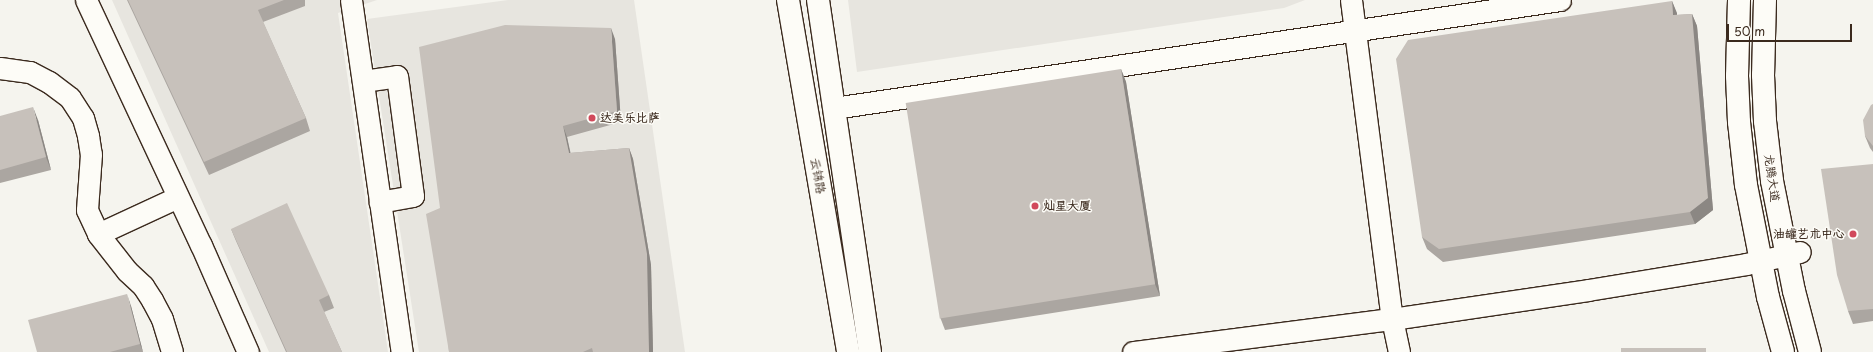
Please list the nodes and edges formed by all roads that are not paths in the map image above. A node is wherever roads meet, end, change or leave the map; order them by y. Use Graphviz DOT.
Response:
graph roads {
  1 [pos="86,0"];
  2 [pos="351,0"];
  3 [pos="788,0"];
  4 [pos="818,0"];
  5 [pos="1351,0"];
  6 [pos="1560,0"];
  7 [pos="1739,0"];
  8 [pos="1765,0"];
  9 [pos="1355,31"];
  10 [pos="0,68"];
  11 [pos="363,81"];
  12 [pos="834,108"];
  13 [pos="178,196"];
  14 [pos="380,202"];
  15 [pos="98,234"];
  16 [pos="1793,253"];
  17 [pos="1760,260"];
  18 [pos="1392,318"];
  19 [pos="172,352"];
  20 [pos="248,352"];
  21 [pos="402,352"];
  22 [pos="848,352"];
  23 [pos="870,352"];
  24 [pos="1133,352"];
  25 [pos="1399,352"];
  26 [pos="1783,352"];
  27 [pos="1810,352"];
  1 -- 13 [label="street"];
  2 -- 11 [label="street"];
  3 -- 22 [label="main road, 云锦路"];
  4 -- 12 [label="main road, 云锦路"];
  5 -- 9 [label="street"];
  6 -- 9 [label="street"];
  7 -- 17 [label="main road"];
  8 -- 16 [label="main road, 龙腾大道"];
  9 -- 12 [label="street"];
  9 -- 18 [label="street"];
  10 -- 15 [label="street"];
  11 -- 14 [label="street"];
  11 -- 14 [label="street"];
  12 -- 23 [label="main road, 云锦路"];
  13 -- 15 [label="street"];
  13 -- 20 [label="street"];
  14 -- 21 [label="street"];
  15 -- 19 [label="street"];
  16 -- 17 [label="street"];
  16 -- 27 [label="main road, 龙腾大道"];
  17 -- 18 [label="street"];
  17 -- 26 [label="main road"];
  18 -- 24 [label="street"];
  18 -- 25 [label="street"];
}
